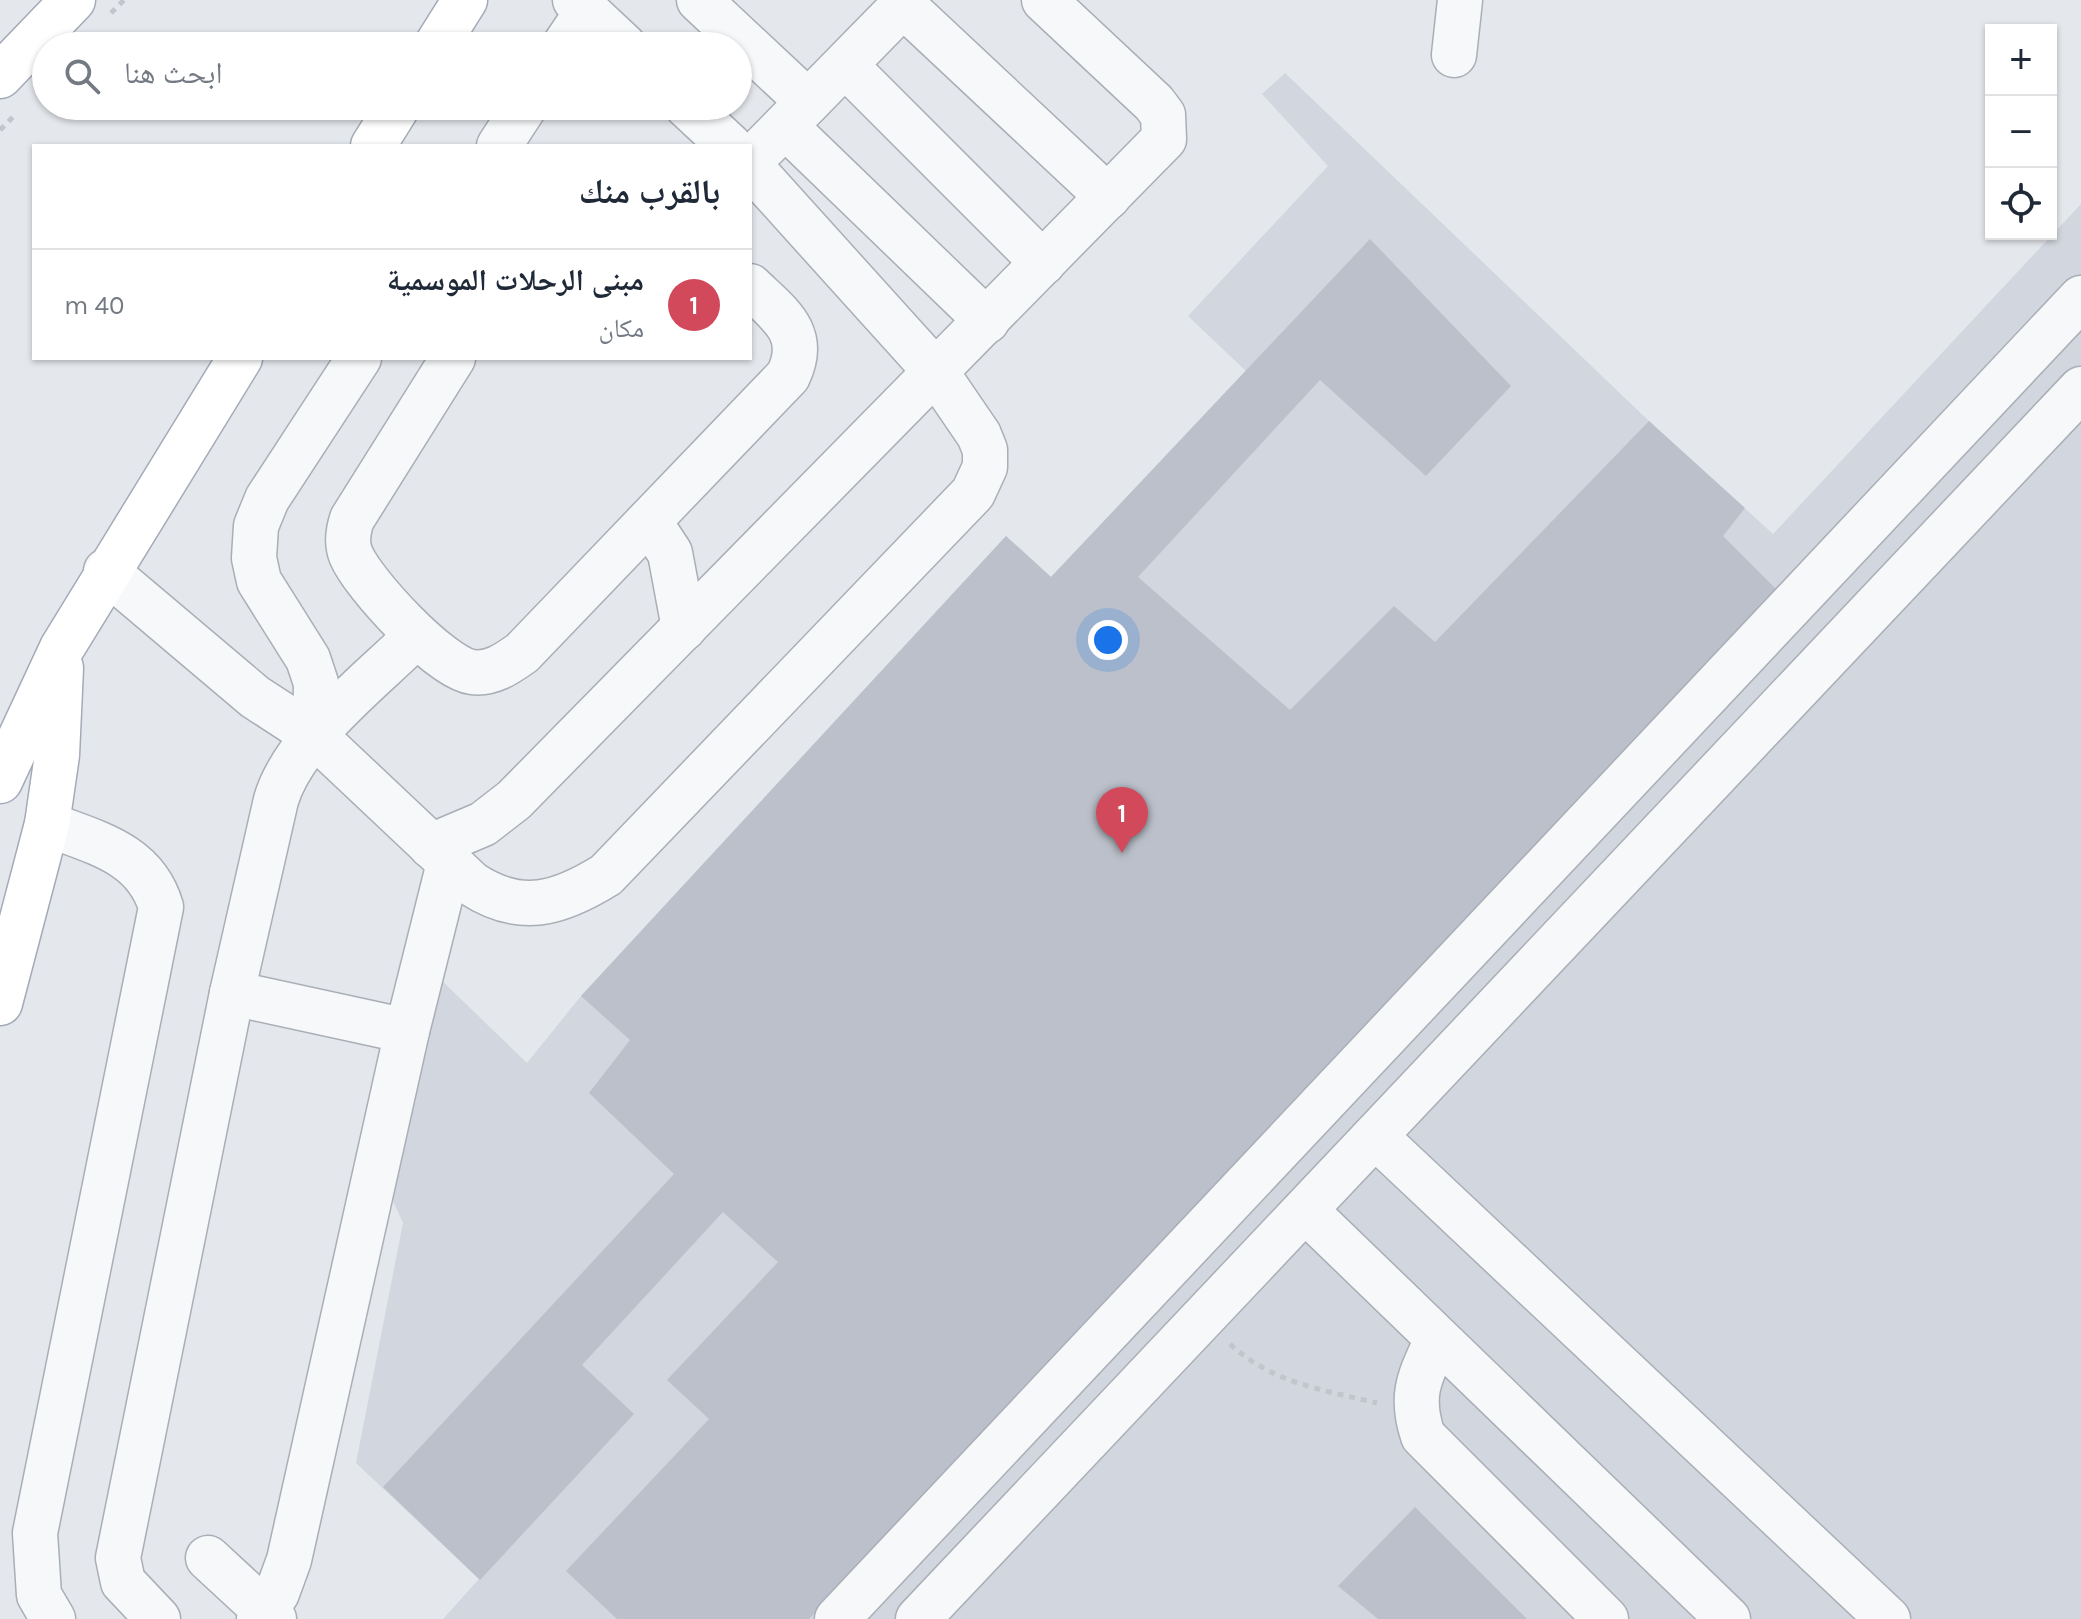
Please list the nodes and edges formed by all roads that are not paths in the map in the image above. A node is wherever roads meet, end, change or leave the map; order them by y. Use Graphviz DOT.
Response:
graph roads {
  1 [pos="73,0"];
  2 [pos="465,0"];
  3 [pos="699,0"];
  4 [pos="1044,0"];
  5 [pos="1460,0"];
  6 [pos="905,2"];
  7 [pos="576,19"];
  8 [pos="42,32"];
  9 [pos="445,32"];
  10 [pos="599,32"];
  11 [pos="726,32"];
  12 [pos="32,43"];
  13 [pos="1454,55"];
  14 [pos="752,62"];
  15 [pos="845,65"];
  16 [pos="0,76"];
  17 [pos="796,114"];
  18 [pos="389,120"];
  19 [pos="516,120"];
  20 [pos="702,120"];
  21 [pos="374,144"];
  22 [pos="500,144"];
  23 [pos="728,144"];
  24 [pos="752,162"];
  25 [pos="752,166"];
  26 [pos="1108,197"];
  27 [pos="1043,263"];
  28 [pos="752,288"];
  29 [pos="2081,298"];
  30 [pos="987,321"];
  31 [pos="239,360"];
  32 [pos="358,360"];
  33 [pos="452,360"];
  34 [pos="936,372"];
  35 [pos="2081,389"];
  36 [pos="649,521"];
  37 [pos="106,571"];
  38 [pos="684,628"];
  39 [pos="416,636"];
  40 [pos="62,648"];
  41 [pos="315,736"];
  42 [pos="0,781"];
  43 [pos="47,824"];
  44 [pos="440,854"];
  45 [pos="232,993"];
  46 [pos="0,1003"];
  47 [pos="407,1031"];
  48 [pos="1376,1137"];
  49 [pos="1306,1211"];
  50 [pos="1437,1339"];
  51 [pos="208,1558"];
  52 [pos="266,1616"];
  53 [pos="53,1619"];
  54 [pos="158,1619"];
  55 [pos="837,1619"];
  56 [pos="918,1619"];
  57 [pos="1606,1619"];
  58 [pos="1728,1619"];
  59 [pos="1888,1619"];
  1 -- 8 [label="main road"];
  2 -- 9 [label="main road"];
  3 -- 11 [label="lane"];
  4 -- 26 [label="lane"];
  5 -- 13 [label="lane"];
  6 -- 15 [label="lane"];
  6 -- 26 [label="lane"];
  7 -- 10 [label="lane"];
  12 -- 16 [label="main road"];
  14 -- 17 [label="lane"];
  15 -- 17 [label="lane"];
  15 -- 27 [label="lane"];
  17 -- 24 [label="lane"];
  17 -- 30 [label="lane"];
  18 -- 21 [label="main road"];
  19 -- 22 [label="lane"];
  20 -- 23 [label="lane"];
  25 -- 34 [label="lane"];
  26 -- 27 [label="lane"];
  27 -- 30 [label="lane"];
  28 -- 36 [label="lane"];
  29 -- 55 [label="lane"];
  30 -- 34 [label="lane"];
  31 -- 37 [label="main road"];
  32 -- 41 [label="lane"];
  33 -- 39 [label="lane"];
  34 -- 38 [label="lane"];
  34 -- 44 [label="lane"];
  35 -- 48 [label="lane"];
  36 -- 38 [label="lane"];
  36 -- 39 [label="lane"];
  37 -- 40 [label="main road"];
  37 -- 41 [label="lane"];
  38 -- 44 [label="lane"];
  39 -- 41 [label="lane"];
  40 -- 42 [label="main road"];
  40 -- 43 [label="main road"];
  41 -- 44 [label="lane"];
  41 -- 45 [label="lane"];
  43 -- 46 [label="main road"];
  43 -- 53 [label="lane"];
  44 -- 47 [label="lane"];
  45 -- 47 [label="lane"];
  45 -- 54 [label="lane"];
  47 -- 52 [label="lane"];
  48 -- 49 [label="lane"];
  48 -- 59 [label="lane"];
  49 -- 50 [label="lane"];
  49 -- 56 [label="lane"];
  50 -- 57 [label="lane"];
  50 -- 58 [label="lane"];
  51 -- 52 [label="lane"];
}
